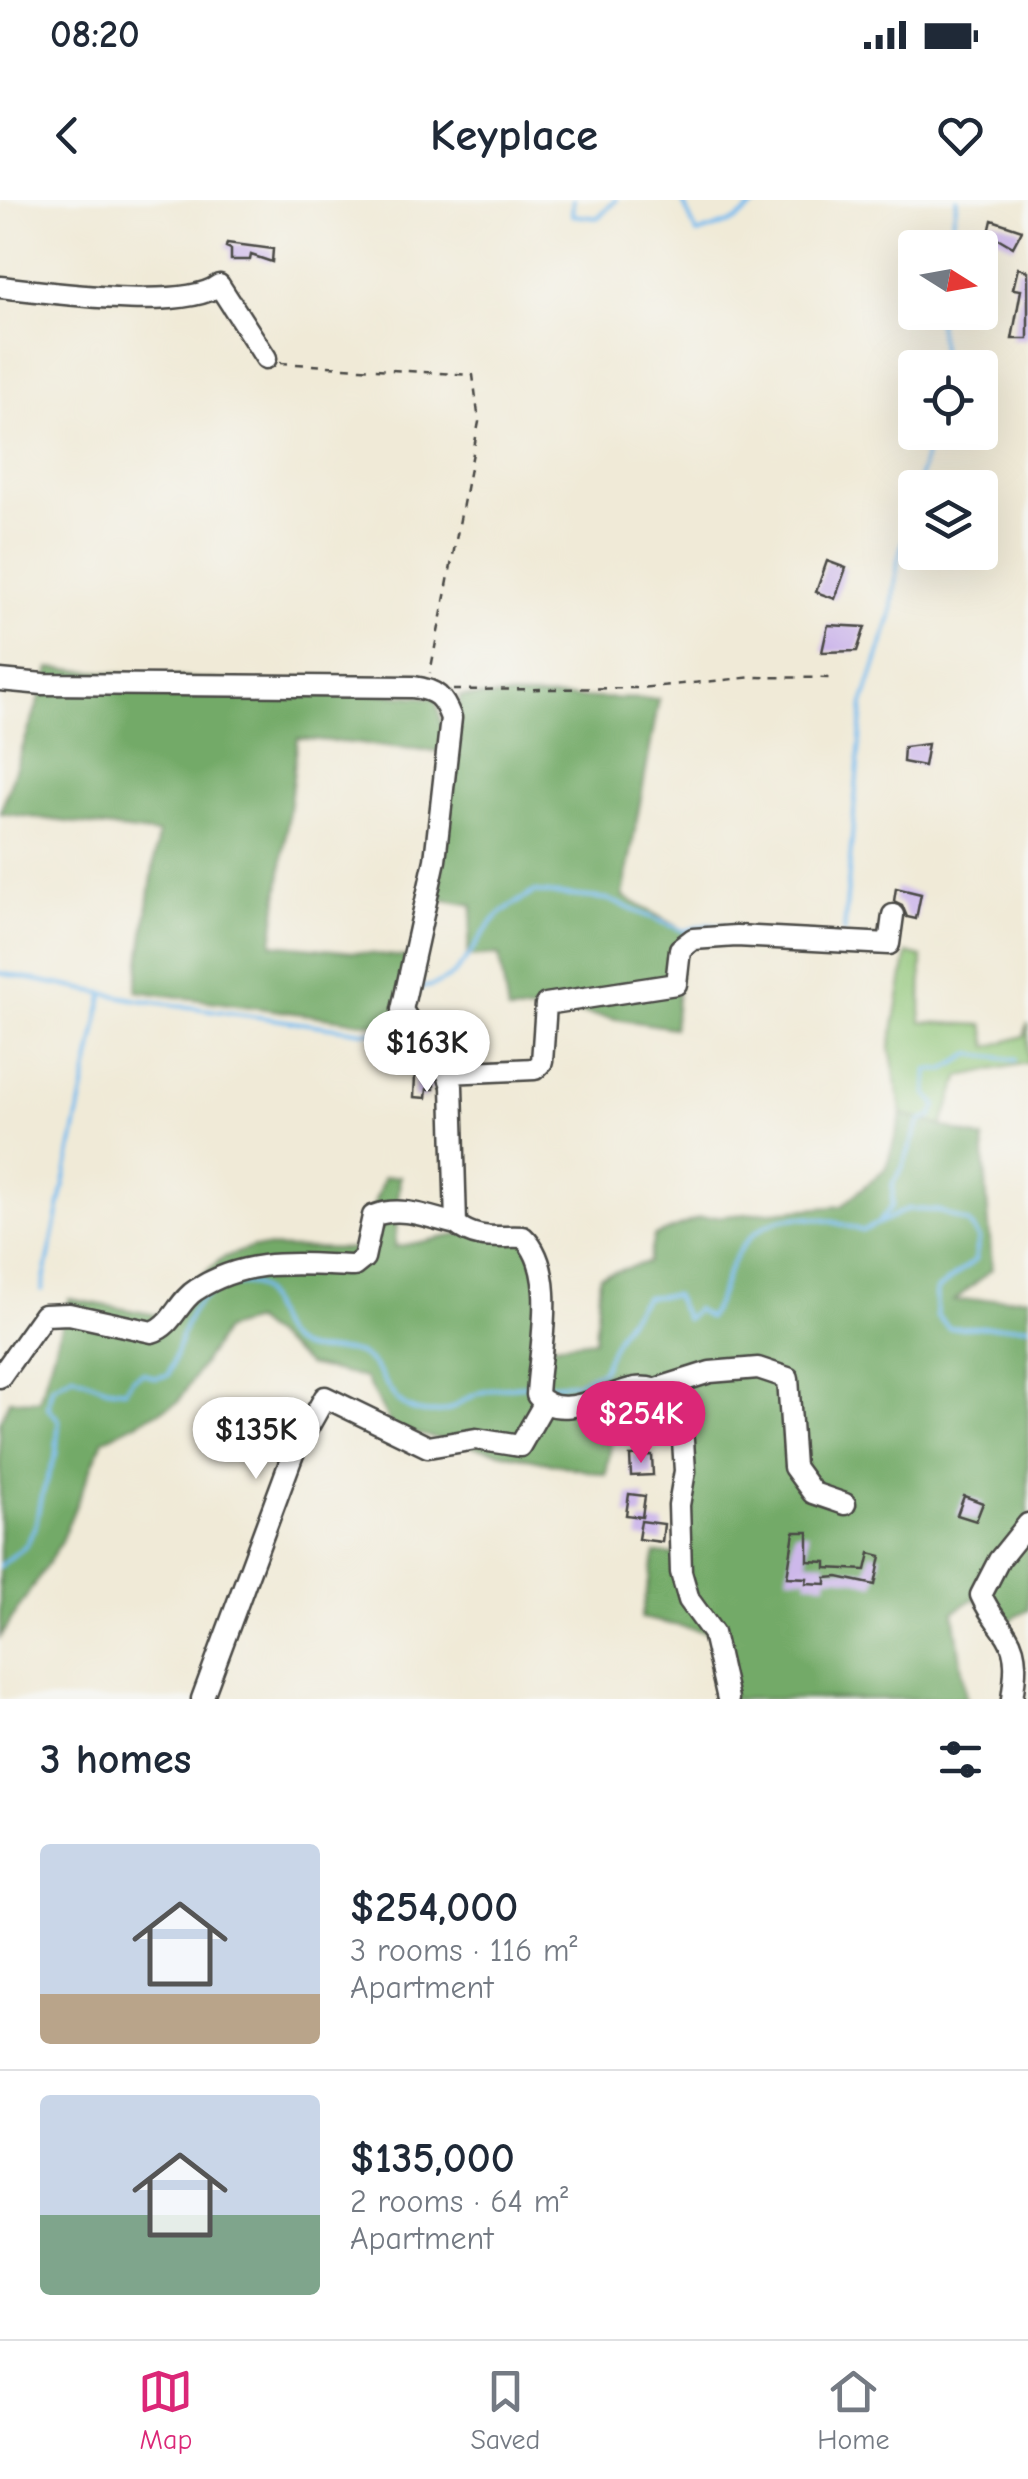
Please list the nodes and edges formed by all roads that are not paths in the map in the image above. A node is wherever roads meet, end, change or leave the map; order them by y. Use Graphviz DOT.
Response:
graph roads {
  1 [pos="0,287"];
  2 [pos="266,358"];
  3 [pos="0,680"];
  4 [pos="893,915"];
  5 [pos="447,1073"];
  6 [pos="456,1224"];
  7 [pos="0,1377"];
  8 [pos="656,1388"];
  9 [pos="544,1404"];
  10 [pos="845,1504"];
  11 [pos="1028,1524"];
  12 [pos="202,1699"];
  13 [pos="728,1699"];
  14 [pos="1012,1699"];
  1 -- 2 [label="street"];
  3 -- 5 [label="street"];
  4 -- 5 [label="street"];
  5 -- 6 [label="street"];
  6 -- 7 [label="street"];
  6 -- 9 [label="street"];
  8 -- 9 [label="street"];
  8 -- 10 [label="street"];
  8 -- 13 [label="street"];
  9 -- 12 [label="street"];
  11 -- 14 [label="street"];
}
